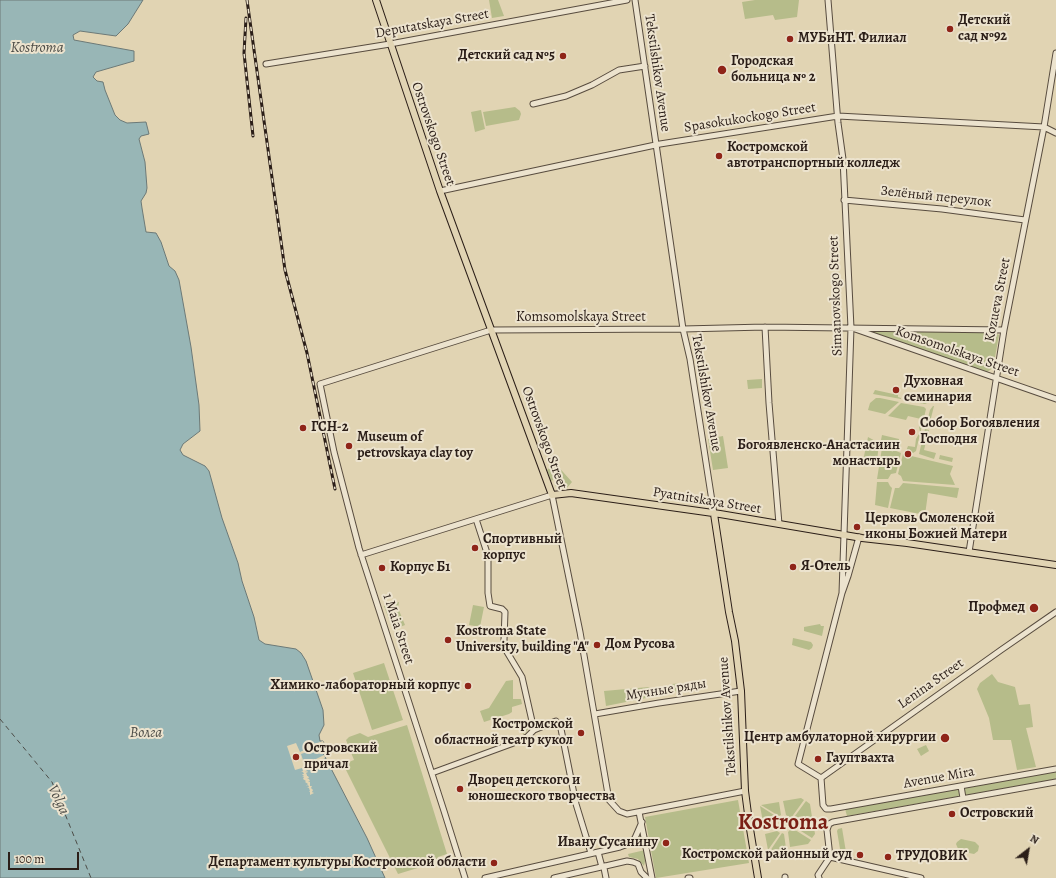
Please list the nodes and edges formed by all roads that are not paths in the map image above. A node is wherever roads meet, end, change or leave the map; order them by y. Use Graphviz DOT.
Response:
graph roads {
  1 [pos="376,0"];
  2 [pos="627,0"];
  3 [pos="635,0"];
  4 [pos="828,0"];
  5 [pos="390,44"];
  6 [pos="1056,53"];
  7 [pos="266,64"];
  8 [pos="645,66"];
  9 [pos="533,104"];
  10 [pos="838,116"];
  11 [pos="1044,127"];
  12 [pos="1056,133"];
  13 [pos="655,145"];
  14 [pos="440,191"];
  15 [pos="844,200"];
  16 [pos="1026,220"];
  17 [pos="766,327"];
  18 [pos="851,328"];
  19 [pos="684,329"];
  20 [pos="491,330"];
  21 [pos="1004,330"];
  22 [pos="996,378"];
  23 [pos="320,384"];
  24 [pos="1056,399"];
  25 [pos="552,495"];
  26 [pos="714,514"];
  27 [pos="476,519"];
  28 [pos="779,524"];
  29 [pos="844,534"];
  30 [pos="859,537"];
  31 [pos="969,552"];
  32 [pos="361,555"];
  33 [pos="1056,565"];
  34 [pos="842,593"];
  35 [pos="1056,612"];
  36 [pos="741,691"];
  37 [pos="595,714"];
  38 [pos="534,730"];
  39 [pos="1056,769"];
  40 [pos="432,773"];
  41 [pos="821,778"];
  42 [pos="1056,782"];
  43 [pos="960,786"];
  44 [pos="745,790"];
  45 [pos="963,798"];
  46 [pos="639,812"];
  47 [pos="642,822"];
  48 [pos="598,852"];
  49 [pos="591,854"];
  50 [pos="830,857"];
  51 [pos="604,867"];
  52 [pos="819,876"];
  53 [pos="465,878"];
  54 [pos="485,878"];
  55 [pos="554,878"];
  56 [pos="606,878"];
  57 [pos="647,878"];
  58 [pos="652,878"];
  59 [pos="758,878"];
  60 [pos="920,878"];
  1 -- 5 [label="main road, Ostrovskogo Street"];
  2 -- 5 [label="street, Deputatskaya Street"];
  3 -- 8 [label="street, Tekstilshikov Avenue"];
  4 -- 10 [label="street, Simanovskogo Street"];
  5 -- 7 [label="street, Deputatskaya Street"];
  5 -- 14 [label="main road, Ostrovskogo Street"];
  6 -- 11 [label="street, Kozueva Street"];
  8 -- 9 [label="street"];
  8 -- 13 [label="street, Tekstilshikov Avenue"];
  10 -- 11 [label="street, Spasokukoсkogo Street"];
  10 -- 13 [label="street, Spasokukoсkogo Street"];
  10 -- 15 [label="street, Simanovskogo Street"];
  11 -- 12 [label="street"];
  11 -- 16 [label="street, Kozueva Street"];
  13 -- 14 [label="street, Spasokukoсkogo Street"];
  13 -- 19 [label="street, Tekstilshikov Avenue"];
  14 -- 20 [label="main road, Ostrovskogo Street"];
  15 -- 16 [label="street, Зелёный переулок"];
  15 -- 18 [label="street, Simanovskogo Street"];
  16 -- 21 [label="street, Kozueva Street"];
  17 -- 18 [label="street, Komsomolskaya Street"];
  17 -- 19 [label="street, Komsomolskaya Street"];
  17 -- 28 [label="street"];
  18 -- 21 [label="street, Komsomolskaya Street"];
  18 -- 22 [label="street, Komsomolskaya Street"];
  18 -- 29 [label="street, Simanovskogo Street"];
  19 -- 20 [label="street, Komsomolskaya Street"];
  19 -- 26 [label="street, Tekstilshikov Avenue"];
  20 -- 23 [label="street, Komsomolskaya Street"];
  20 -- 25 [label="main road, Ostrovskogo Street"];
  21 -- 22 [label="street, Kozueva Street"];
  22 -- 24 [label="street, Komsomolskaya Street"];
  22 -- 31 [label="street, Kozueva Street"];
  23 -- 32 [label="street, 1 Maia Street"];
  25 -- 26 [label="main road, Pyatnitskaya Street"];
  25 -- 27 [label="street, Pyatnitskaya Street"];
  25 -- 37 [label="street, Ostrovskogo Street"];
  26 -- 28 [label="main road, Pyatnitskaya Street"];
  26 -- 36 [label="main road, Tekstilshikov Avenue"];
  27 -- 32 [label="street, Pyatnitskaya Street"];
  27 -- 38 [label="street"];
  28 -- 29 [label="main road, Pyatnitskaya Street"];
  29 -- 30 [label="main road, Pyatnitskaya Street"];
  29 -- 34 [label="street, Simanovskogo Street"];
  30 -- 31 [label="main road, Pyatnitskaya Street"];
  30 -- 34 [label="street, Simanovskogo Street"];
  31 -- 33 [label="main road, Pyatnitskaya Street"];
  32 -- 40 [label="street, 1 Maia Street"];
  34 -- 41 [label="street, Simanovskogo Street"];
  35 -- 41 [label="street, Lenina Street"];
  36 -- 37 [label="street, Мучные ряды"];
  36 -- 44 [label="main road, Tekstilshikov Avenue"];
  37 -- 46 [label="street, Ostrovskogo Street"];
  38 -- 40 [label="street"];
  38 -- 49 [label="street"];
  39 -- 43 [label="street, Avenue Mira"];
  40 -- 53 [label="street, 1 Maia Street"];
  41 -- 43 [label="street, Avenue Mira"];
  42 -- 45 [label="street, Avenue Mira"];
  43 -- 45 [label="street"];
  44 -- 46 [label="street"];
  44 -- 59 [label="main road, Tekstilshikov Avenue"];
  45 -- 50 [label="street, Avenue Mira"];
  46 -- 47 [label="street"];
  47 -- 48 [label="street"];
  47 -- 58 [label="street"];
  48 -- 49 [label="street"];
  48 -- 51 [label="street"];
  49 -- 54 [label="street"];
  50 -- 52 [label="street"];
  50 -- 60 [label="street"];
  51 -- 55 [label="street"];
  51 -- 56 [label="street"];
  51 -- 57 [label="street"];
}
